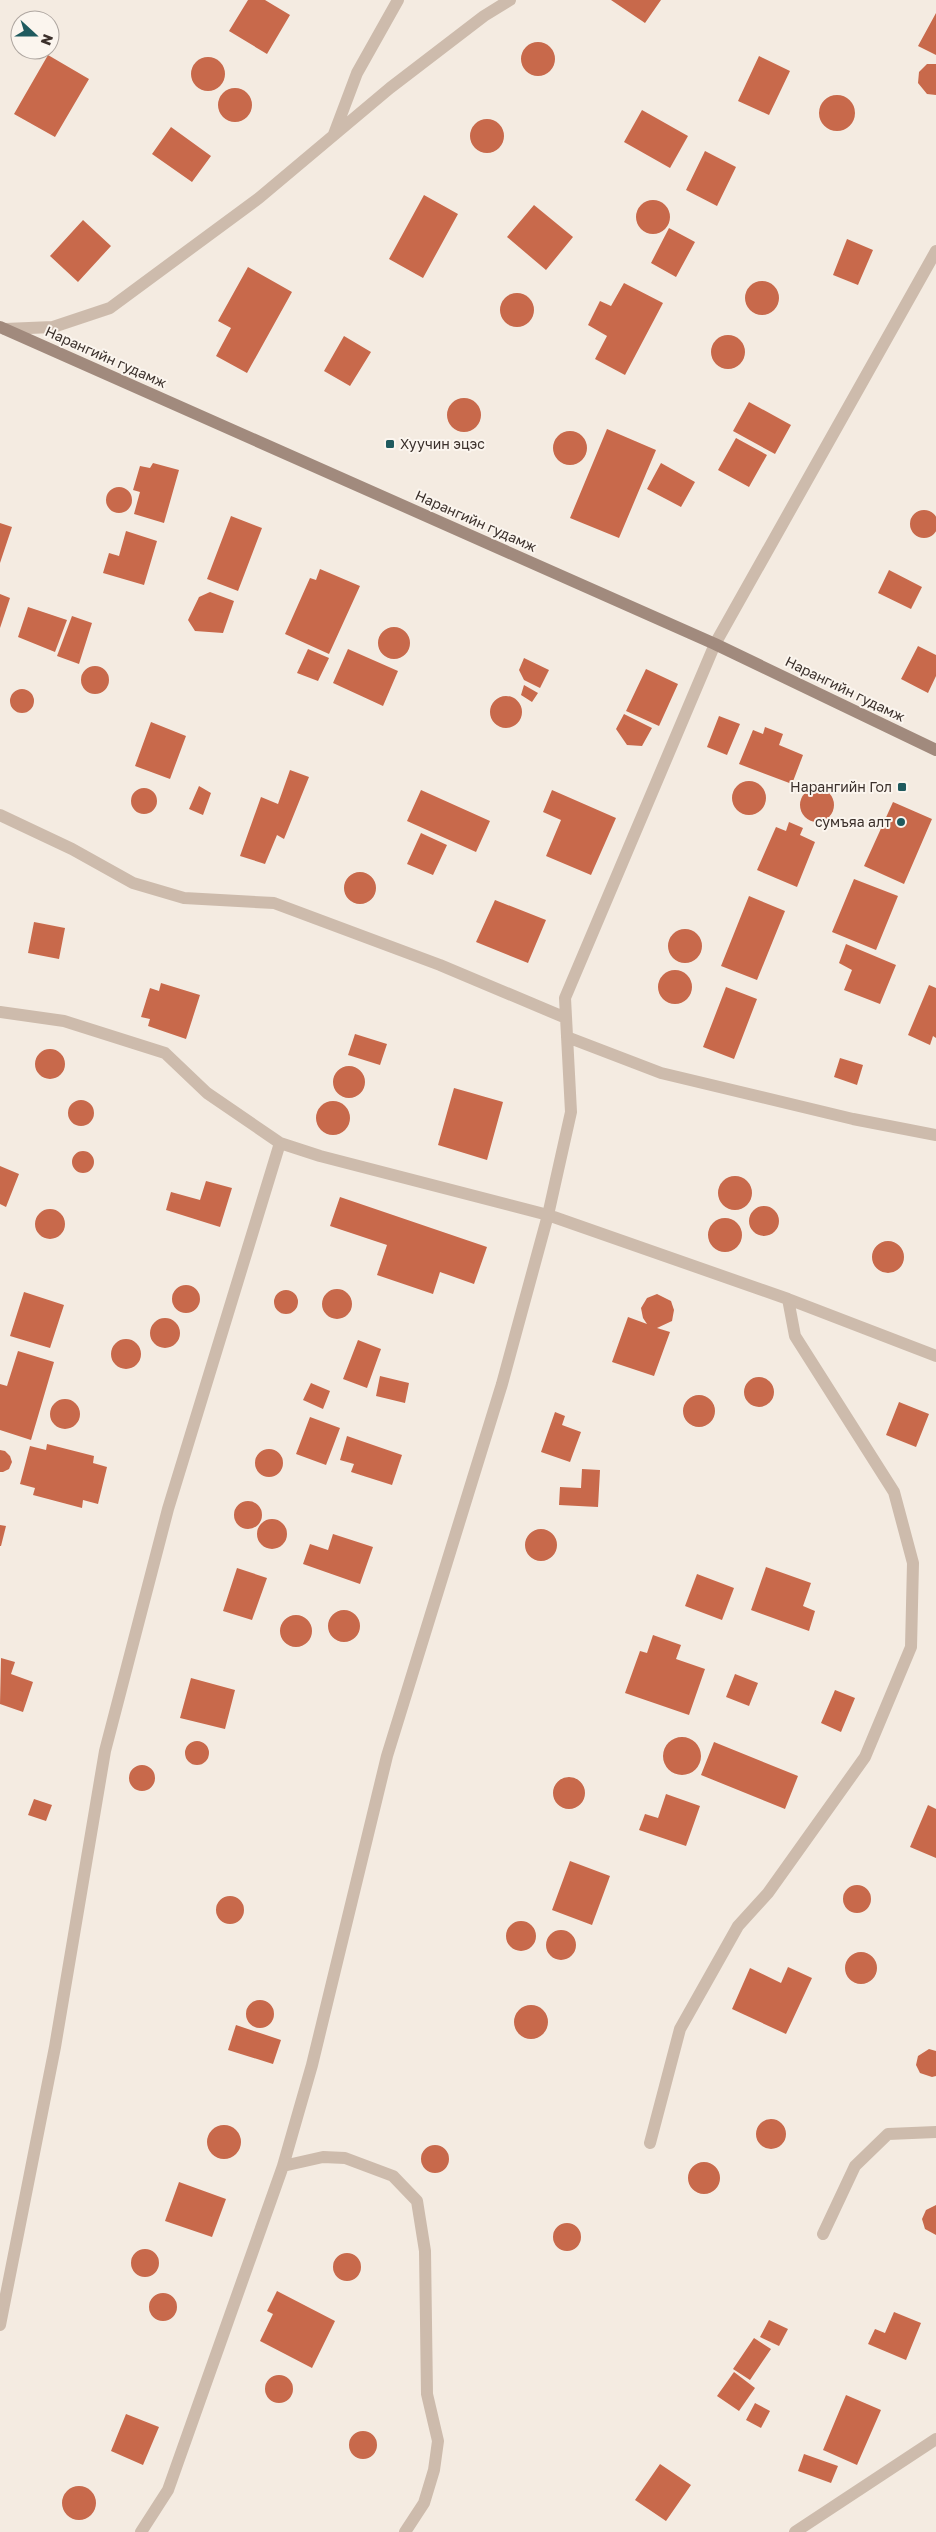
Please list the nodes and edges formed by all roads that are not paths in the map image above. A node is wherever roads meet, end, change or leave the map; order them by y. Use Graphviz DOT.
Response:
graph roads {
  1 [pos="398,0"];
  2 [pos="510,0"];
  3 [pos="333,136"];
  4 [pos="936,251"];
  5 [pos="3,328"];
  6 [pos="715,644"];
  7 [pos="936,750"];
  8 [pos="0,815"];
  9 [pos="0,1012"];
  10 [pos="566,1018"];
  11 [pos="567,1037"];
  12 [pos="936,1135"];
  13 [pos="280,1143"];
  14 [pos="548,1215"];
  15 [pos="788,1300"];
  16 [pos="936,1356"];
  17 [pos="936,2132"];
  18 [pos="650,2143"];
  19 [pos="283,2166"];
  20 [pos="823,2234"];
  21 [pos="0,2325"];
  22 [pos="936,2439"];
  23 [pos="142,2532"];
  24 [pos="405,2532"];
  25 [pos="796,2532"];
  1 -- 3 [label="street"];
  2 -- 3 [label="street"];
  3 -- 5 [label="street"];
  4 -- 6 [label="street"];
  5 -- 6 [label="main road, Нарангийн гудамж"];
  6 -- 7 [label="main road, Нарангийн гудамж"];
  6 -- 10 [label="street"];
  8 -- 10 [label="street"];
  9 -- 13 [label="street"];
  10 -- 11 [label="street"];
  11 -- 12 [label="street"];
  11 -- 14 [label="street"];
  13 -- 14 [label="street"];
  13 -- 21 [label="street"];
  14 -- 15 [label="street"];
  14 -- 19 [label="street"];
  15 -- 16 [label="street"];
  15 -- 18 [label="street"];
  17 -- 20 [label="street"];
  19 -- 23 [label="street"];
  19 -- 24 [label="street"];
  22 -- 25 [label="street"];
}
